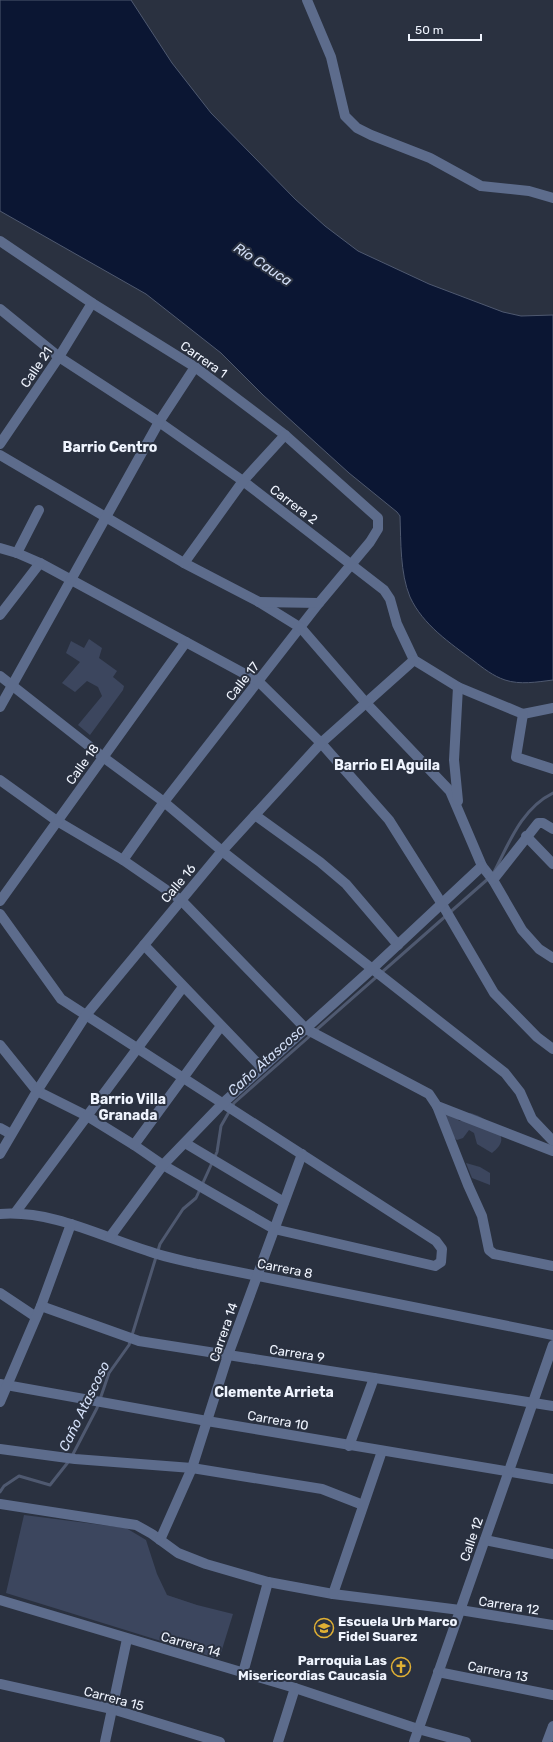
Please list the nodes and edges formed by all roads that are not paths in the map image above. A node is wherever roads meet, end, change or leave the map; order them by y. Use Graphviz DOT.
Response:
graph roads {
  1 [pos="307,0"];
  2 [pos="553,198"];
  3 [pos="0,241"];
  4 [pos="92,303"];
  5 [pos="0,309"];
  6 [pos="59,357"];
  7 [pos="195,367"];
  8 [pos="159,422"];
  9 [pos="285,435"];
  10 [pos="0,444"];
  11 [pos="0,455"];
  12 [pos="243,481"];
  13 [pos="39,510"];
  14 [pos="106,518"];
  15 [pos="378,518"];
  16 [pos="0,548"];
  17 [pos="17,553"];
  18 [pos="40,563"];
  19 [pos="184,563"];
  20 [pos="352,564"];
  21 [pos="71,580"];
  22 [pos="260,602"];
  23 [pos="319,603"];
  24 [pos="0,615"];
  25 [pos="301,628"];
  26 [pos="186,642"];
  27 [pos="414,660"];
  28 [pos="0,676"];
  29 [pos="258,681"];
  30 [pos="13,684"];
  31 [pos="458,687"];
  32 [pos="366,703"];
  33 [pos="0,707"];
  34 [pos="553,708"];
  35 [pos="522,714"];
  36 [pos="322,743"];
  37 [pos="103,757"];
  38 [pos="553,769"];
  39 [pos="0,780"];
  40 [pos="164,802"];
  41 [pos="459,812"];
  42 [pos="255,815"];
  43 [pos="57,821"];
  44 [pos="553,830"];
  45 [pos="526,836"];
  46 [pos="222,851"];
  47 [pos="123,860"];
  48 [pos="553,864"];
  49 [pos="482,866"];
  50 [pos="491,877"];
  51 [pos="181,900"];
  52 [pos="0,901"];
  53 [pos="447,912"];
  54 [pos="0,914"];
  55 [pos="398,944"];
  56 [pos="144,945"];
  57 [pos="553,958"];
  58 [pos="378,972"];
  59 [pos="183,986"];
  60 [pos="86,1015"];
  61 [pos="220,1026"];
  62 [pos="311,1032"];
  63 [pos="0,1045"];
  64 [pos="137,1048"];
  65 [pos="553,1049"];
  66 [pos="262,1068"];
  67 [pos="183,1077"];
  68 [pos="37,1090"];
  69 [pos="229,1106"];
  70 [pos="437,1106"];
  71 [pos="87,1116"];
  72 [pos="0,1128"];
  73 [pos="11,1134"];
  74 [pos="553,1141"];
  75 [pos="185,1143"];
  76 [pos="134,1145"];
  77 [pos="553,1151"];
  78 [pos="0,1154"];
  79 [pos="302,1154"];
  80 [pos="163,1165"];
  81 [pos="284,1202"];
  82 [pos="15,1213"];
  83 [pos="0,1214"];
  84 [pos="71,1224"];
  85 [pos="274,1229"];
  86 [pos="110,1237"];
  87 [pos="553,1266"];
  88 [pos="257,1276"];
  89 [pos="0,1293"];
  90 [pos="41,1306"];
  91 [pos="36,1317"];
  92 [pos="553,1335"];
  93 [pos="553,1345"];
  94 [pos="228,1355"];
  95 [pos="374,1378"];
  96 [pos="4,1385"];
  97 [pos="0,1402"];
  98 [pos="533,1402"];
  99 [pos="553,1406"];
  100 [pos="208,1421"];
  101 [pos="349,1446"];
  102 [pos="0,1449"];
  103 [pos="382,1451"];
  104 [pos="192,1468"];
  105 [pos="508,1472"];
  106 [pos="553,1480"];
  107 [pos="0,1504"];
  108 [pos="363,1505"];
  109 [pos="160,1540"];
  110 [pos="485,1540"];
  111 [pos="553,1554"];
  112 [pos="268,1582"];
  113 [pos="333,1594"];
  114 [pos="0,1600"];
  115 [pos="460,1610"];
  116 [pos="553,1625"];
  117 [pos="127,1639"];
  118 [pos="438,1672"];
  119 [pos="243,1673"];
  120 [pos="0,1684"];
  121 [pos="295,1688"];
  122 [pos="553,1695"];
  123 [pos="112,1709"];
  124 [pos="553,1726"];
  125 [pos="418,1728"];
  126 [pos="105,1742"];
  127 [pos="220,1742"];
  128 [pos="278,1742"];
  129 [pos="414,1742"];
  130 [pos="466,1742"];
  131 [pos="547,1742"];
  1 -- 2 [label="street"];
  3 -- 4 [label="street, Carrera 1"];
  4 -- 6 [label="street, Calle 21"];
  4 -- 7 [label="street, Carrera 1"];
  5 -- 6 [label="street, Carrera 2"];
  6 -- 8 [label="street, Carrera 2"];
  6 -- 10 [label="street, Calle 21"];
  7 -- 8 [label="street"];
  7 -- 9 [label="street, Carrera 1"];
  8 -- 12 [label="street, Carrera 2"];
  8 -- 14 [label="street"];
  9 -- 12 [label="street"];
  9 -- 15 [label="street, Carrera 1"];
  11 -- 14 [label="street"];
  12 -- 19 [label="street"];
  12 -- 20 [label="street, Carrera 2"];
  13 -- 17 [label="street"];
  14 -- 19 [label="street"];
  14 -- 21 [label="street"];
  15 -- 20 [label="street, Calle 17"];
  16 -- 17 [label="street"];
  17 -- 18 [label="street"];
  18 -- 21 [label="street"];
  18 -- 24 [label="street"];
  19 -- 22 [label="street"];
  20 -- 23 [label="street, Calle 17"];
  20 -- 27 [label="street, Carrera 2"];
  21 -- 26 [label="street"];
  21 -- 30 [label="street"];
  22 -- 23 [label="street"];
  22 -- 25 [label="street"];
  23 -- 25 [label="street, Calle 17"];
  25 -- 29 [label="street, Calle 17"];
  25 -- 32 [label="street"];
  26 -- 29 [label="street"];
  26 -- 37 [label="street, Calle 18"];
  27 -- 31 [label="street"];
  27 -- 32 [label="street, Calle 16"];
  28 -- 30 [label="street"];
  29 -- 36 [label="street"];
  29 -- 40 [label="street, Calle 17"];
  30 -- 33 [label="street"];
  30 -- 37 [label="street"];
  31 -- 35 [label="street"];
  31 -- 41 [label="street"];
  32 -- 36 [label="street, Calle 16"];
  32 -- 41 [label="street"];
  34 -- 35 [label="street"];
  35 -- 38 [label="street"];
  36 -- 42 [label="street, Calle 16"];
  36 -- 53 [label="street"];
  37 -- 40 [label="street"];
  37 -- 43 [label="street, Calle 18"];
  39 -- 43 [label="street"];
  40 -- 46 [label="street"];
  40 -- 47 [label="street, Calle 17"];
  41 -- 49 [label="street"];
  42 -- 46 [label="street, Calle 16"];
  42 -- 55 [label="street"];
  43 -- 47 [label="street"];
  43 -- 52 [label="street, Calle 18"];
  44 -- 45 [label="street"];
  45 -- 48 [label="street"];
  45 -- 50 [label="street"];
  46 -- 51 [label="street, Calle 16"];
  46 -- 58 [label="street"];
  47 -- 51 [label="street"];
  49 -- 50 [label="street"];
  49 -- 53 [label="street"];
  50 -- 57 [label="street"];
  51 -- 56 [label="street, Calle 16"];
  51 -- 62 [label="street"];
  53 -- 55 [label="street"];
  53 -- 65 [label="street"];
  54 -- 60 [label="street"];
  55 -- 58 [label="street"];
  56 -- 59 [label="street"];
  56 -- 60 [label="street, Calle 16"];
  58 -- 62 [label="street"];
  58 -- 74 [label="street"];
  59 -- 61 [label="street"];
  59 -- 64 [label="street"];
  60 -- 64 [label="street"];
  60 -- 68 [label="street, Calle 16"];
  61 -- 66 [label="street"];
  61 -- 67 [label="street"];
  62 -- 66 [label="street"];
  62 -- 70 [label="street"];
  63 -- 68 [label="street"];
  64 -- 67 [label="street"];
  64 -- 71 [label="street"];
  66 -- 69 [label="street"];
  67 -- 69 [label="street"];
  67 -- 76 [label="street"];
  68 -- 71 [label="street"];
  68 -- 73 [label="street, Calle 16"];
  69 -- 75 [label="street"];
  69 -- 79 [label="street"];
  70 -- 77 [label="street"];
  70 -- 87 [label="street"];
  71 -- 76 [label="street"];
  71 -- 82 [label="street"];
  72 -- 73 [label="street"];
  73 -- 78 [label="street, Calle 16"];
  75 -- 80 [label="street"];
  75 -- 81 [label="street"];
  76 -- 80 [label="street"];
  79 -- 81 [label="street, Carrera 14"];
  79 -- 85 [label="street"];
  80 -- 85 [label="street"];
  80 -- 86 [label="street"];
  81 -- 85 [label="street, Carrera 14"];
  82 -- 83 [label="street, Carrera 8"];
  82 -- 84 [label="street, Carrera 8"];
  84 -- 86 [label="street, Carrera 8"];
  84 -- 90 [label="street"];
  85 -- 88 [label="street, Carrera 14"];
  86 -- 88 [label="street, Carrera 8"];
  88 -- 92 [label="street, Carrera 8"];
  88 -- 94 [label="street, Carrera 14"];
  89 -- 91 [label="street"];
  90 -- 91 [label="street"];
  90 -- 94 [label="street, Carrera 9"];
  91 -- 96 [label="street"];
  93 -- 98 [label="street, Calle 12"];
  94 -- 95 [label="street, Carrera 9"];
  94 -- 100 [label="street, Carrera 14"];
  95 -- 98 [label="street, Carrera 9"];
  95 -- 101 [label="street"];
  96 -- 97 [label="street"];
  96 -- 100 [label="street, Carrera 10"];
  98 -- 99 [label="street, Carrera 9"];
  98 -- 105 [label="street, Calle 12"];
  100 -- 101 [label="street, Carrera 10"];
  100 -- 104 [label="street, Carrera 14"];
  101 -- 103 [label="street, Carrera 10"];
  102 -- 104 [label="street"];
  103 -- 105 [label="street, Carrera 10"];
  103 -- 108 [label="street"];
  104 -- 108 [label="street"];
  104 -- 109 [label="street, Carrera 14"];
  105 -- 106 [label="street, Carrera 10"];
  105 -- 110 [label="street, Calle 12"];
  107 -- 109 [label="street, Carrera 12"];
  108 -- 113 [label="street"];
  109 -- 112 [label="street, Carrera 12"];
  110 -- 111 [label="street"];
  110 -- 115 [label="street, Calle 12"];
  112 -- 113 [label="street, Carrera 12"];
  112 -- 119 [label="street"];
  113 -- 115 [label="street, Carrera 12"];
  114 -- 117 [label="street, Carrera 14"];
  115 -- 116 [label="street, Carrera 12"];
  115 -- 118 [label="street, Calle 12"];
  117 -- 119 [label="street, Carrera 14"];
  117 -- 123 [label="street"];
  118 -- 122 [label="street, Carrera 13"];
  118 -- 125 [label="street, Calle 12"];
  119 -- 121 [label="street, Carrera 14"];
  120 -- 123 [label="street, Carrera 15"];
  121 -- 125 [label="street, Carrera 14"];
  121 -- 128 [label="street"];
  123 -- 126 [label="street"];
  123 -- 127 [label="street, Carrera 15"];
  124 -- 131 [label="street"];
  125 -- 129 [label="street, Calle 12"];
  125 -- 130 [label="street, Carrera 14"];
}
